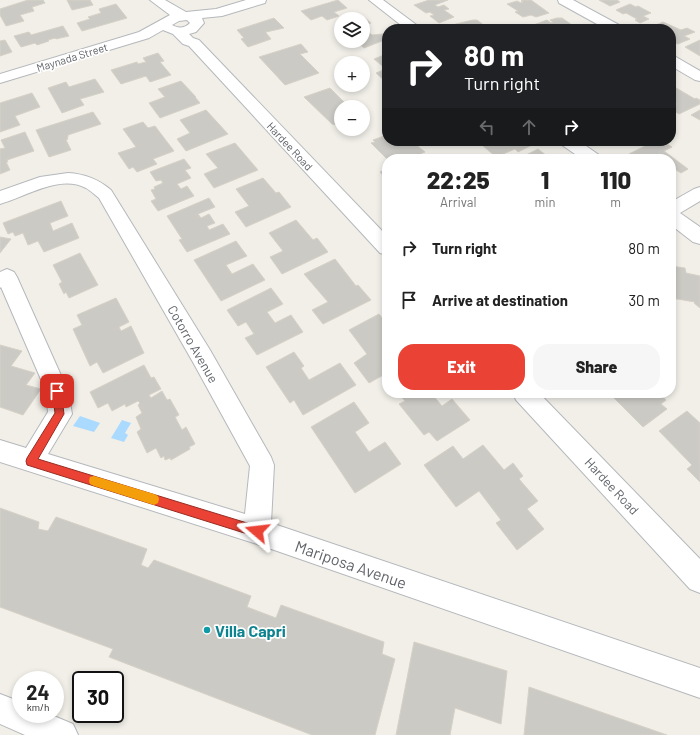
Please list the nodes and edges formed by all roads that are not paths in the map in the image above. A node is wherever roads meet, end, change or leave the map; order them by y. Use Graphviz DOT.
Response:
graph roads {
  1 [pos="260,0"];
  2 [pos="375,0"];
  3 [pos="564,0"];
  4 [pos="158,2"];
  5 [pos="408,24"];
  6 [pos="607,24"];
  7 [pos="191,26"];
  8 [pos="171,27"];
  9 [pos="676,63"];
  10 [pos="700,77"];
  11 [pos="0,79"];
  12 [pos="575,146"];
  13 [pos="586,154"];
  14 [pos="700,193"];
  15 [pos="0,198"];
  16 [pos="676,207"];
  17 [pos="676,220"];
  18 [pos="700,237"];
  19 [pos="382,242"];
  20 [pos="0,280"];
  21 [pos="529,398"];
  22 [pos="0,451"];
  23 [pos="31,461"];
  24 [pos="257,531"];
  25 [pos="700,579"];
  26 [pos="700,683"];
  27 [pos="0,709"];
  28 [pos="62,735"];
  1 -- 7 [label="street"];
  2 -- 5 [label="street"];
  3 -- 6 [label="street"];
  4 -- 7 [label="street, Hardee Road"];
  4 -- 8 [label="street, Hardee Road"];
  7 -- 8 [label="street, Maynada Street"];
  7 -- 8 [label="street, Hardee Road"];
  7 -- 19 [label="street, Hardee Road"];
  8 -- 11 [label="street, Maynada Street"];
  9 -- 10 [label="street"];
  12 -- 13 [label="street"];
  14 -- 16 [label="street"];
  15 -- 24 [label="street, Cotorro Avenue"];
  17 -- 18 [label="street"];
  20 -- 23 [label="street"];
  21 -- 25 [label="street, Hardee Road"];
  22 -- 23 [label="street, Mariposa Avenue"];
  23 -- 24 [label="street, Mariposa Avenue"];
  24 -- 26 [label="street, Mariposa Avenue"];
  27 -- 28 [label="street"];
}
